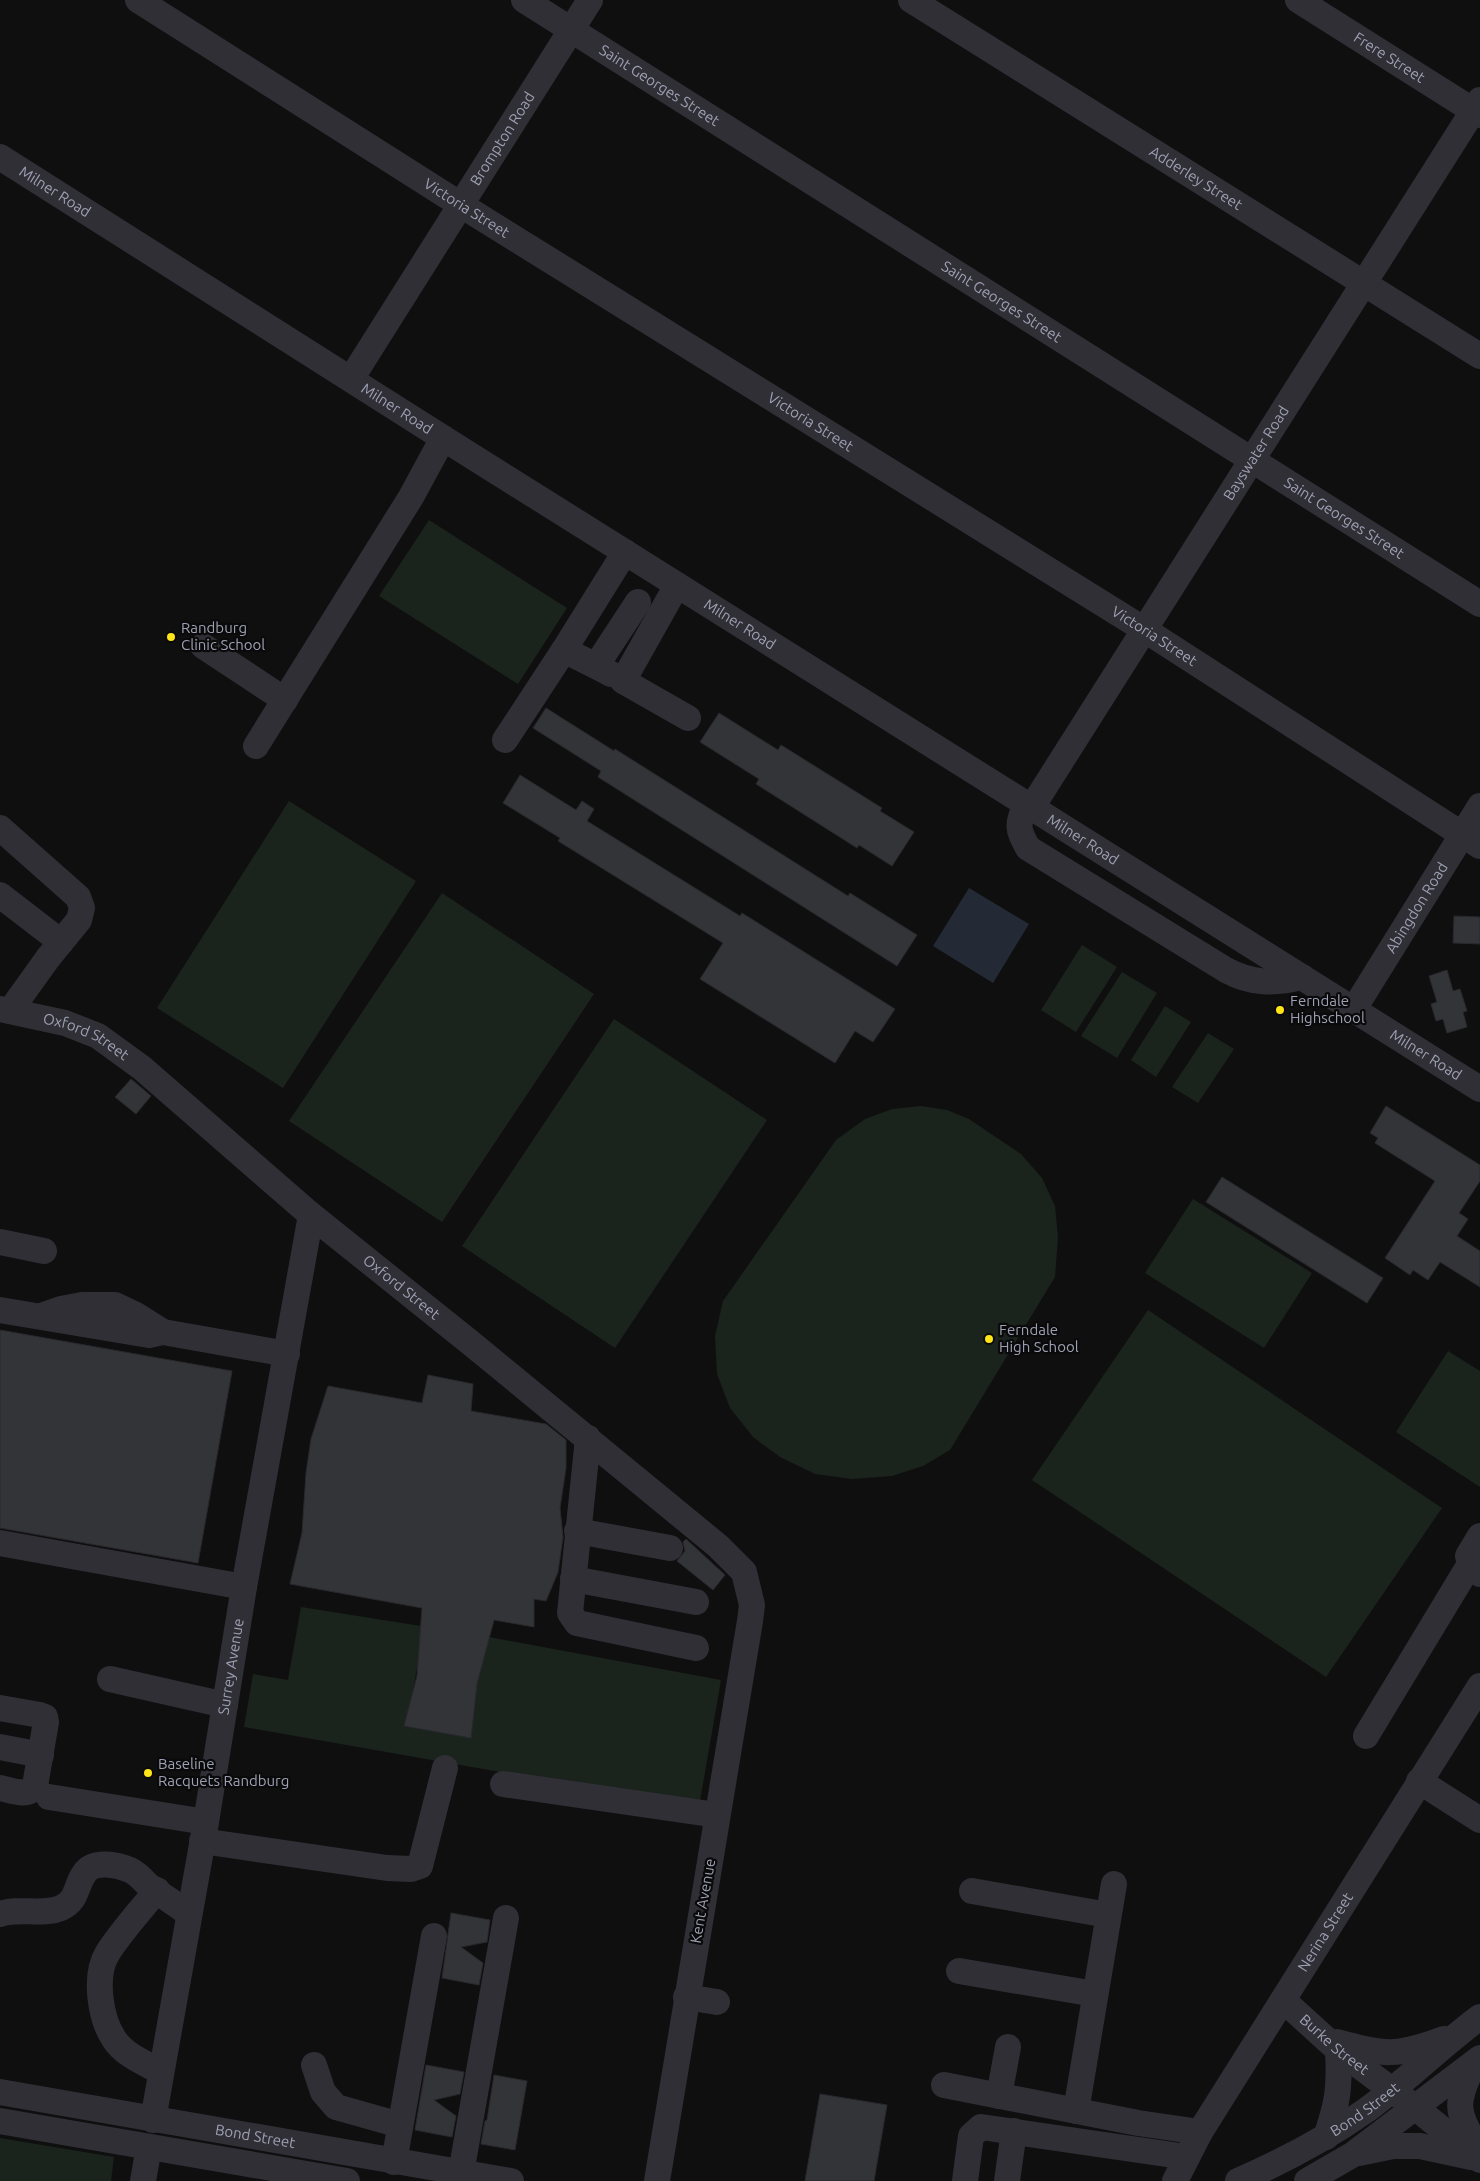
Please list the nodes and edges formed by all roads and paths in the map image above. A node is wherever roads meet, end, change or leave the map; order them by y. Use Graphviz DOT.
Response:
graph roads {
  1 [pos="138,0"];
  2 [pos="524,0"];
  3 [pos="590,0"];
  4 [pos="911,0"];
  5 [pos="1298,0"];
  6 [pos="571,29"];
  7 [pos="1478,109"];
  8 [pos="0,156"];
  9 [pos="461,205"];
  10 [pos="1364,283"];
  11 [pos="1480,356"];
  12 [pos="351,379"];
  13 [pos="443,438"];
  14 [pos="1252,460"];
  15 [pos="625,552"];
  16 [pos="677,585"];
  17 [pos="638,602"];
  18 [pos="1480,604"];
  19 [pos="1145,630"];
  20 [pos="203,646"];
  21 [pos="564,650"];
  22 [pos="596,666"];
  23 [pos="622,681"];
  24 [pos="285,700"];
  25 [pos="688,718"];
  26 [pos="505,740"];
  27 [pos="256,746"];
  28 [pos="1029,806"];
  29 [pos="1480,806"];
  30 [pos="0,828"];
  31 [pos="1471,841"];
  32 [pos="0,895"];
  33 [pos="61,942"];
  34 [pos="1302,977"];
  35 [pos="1354,1009"];
  36 [pos="5,1010"];
  37 [pos="1480,1089"];
  38 [pos="311,1215"];
  39 [pos="0,1242"];
  40 [pos="44,1251"];
  41 [pos="0,1310"];
  42 [pos="287,1354"];
  43 [pos="588,1438"];
  44 [pos="577,1531"];
  45 [pos="1480,1536"];
  46 [pos="0,1543"];
  47 [pos="670,1548"];
  48 [pos="1475,1569"];
  49 [pos="573,1579"];
  50 [pos="244,1587"];
  51 [pos="696,1602"];
  52 [pos="750,1621"];
  53 [pos="696,1648"];
  54 [pos="110,1679"];
  55 [pos="1480,1686"];
  56 [pos="225,1705"];
  57 [pos="0,1708"];
  58 [pos="1366,1736"];
  59 [pos="0,1747"];
  60 [pos="41,1755"];
  61 [pos="445,1768"];
  62 [pos="1419,1781"];
  63 [pos="503,1784"];
  64 [pos="0,1788"];
  65 [pos="49,1797"];
  66 [pos="717,1815"];
  67 [pos="1480,1820"];
  68 [pos="204,1832"];
  69 [pos="1114,1884"];
  70 [pos="156,1890"];
  71 [pos="972,1891"];
  72 [pos="0,1914"];
  73 [pos="189,1914"];
  74 [pos="1108,1915"];
  75 [pos="506,1918"];
  76 [pos="434,1936"];
  77 [pos="958,1971"];
  78 [pos="1095,1994"];
  79 [pos="686,1997"];
  80 [pos="1283,2000"];
  81 [pos="716,2002"];
  82 [pos="1480,2017"];
  83 [pos="1459,2033"];
  84 [pos="1332,2044"];
  85 [pos="1008,2047"];
  86 [pos="1478,2060"];
  87 [pos="314,2065"];
  88 [pos="161,2072"];
  89 [pos="944,2085"];
  90 [pos="1392,2090"];
  91 [pos="0,2092"];
  92 [pos="999,2096"];
  93 [pos="1416,2108"];
  94 [pos="1076,2111"];
  95 [pos="153,2120"];
  96 [pos="0,2121"];
  97 [pos="400,2125"];
  98 [pos="1014,2131"];
  99 [pos="1200,2132"];
  100 [pos="1326,2137"];
  101 [pos="149,2147"];
  102 [pos="1352,2155"];
  103 [pos="1187,2157"];
  104 [pos="1479,2157"];
  105 [pos="394,2162"];
  106 [pos="461,2173"];
  107 [pos="143,2181"];
  108 [pos="347,2181"];
  109 [pos="510,2181"];
  110 [pos="657,2181"];
  111 [pos="965,2181"];
  112 [pos="1007,2181"];
  113 [pos="1175,2181"];
  114 [pos="1238,2181"];
  115 [pos="1307,2181"];
  1 -- 9 [label="street, Victoria Street"];
  2 -- 6 [label="street, Saint Georges Street"];
  3 -- 6 [label="street, Brompton Road"];
  4 -- 10 [label="street, Adderley Street"];
  5 -- 7 [label="street, Frere Street"];
  6 -- 9 [label="street, Brompton Road"];
  6 -- 14 [label="street, Saint Georges Street"];
  7 -- 10 [label="street, Bayswater Road"];
  8 -- 12 [label="street, Milner Road"];
  9 -- 12 [label="street, Brompton Road"];
  9 -- 19 [label="street, Victoria Street"];
  10 -- 11 [label="street, Adderley Street"];
  10 -- 14 [label="street, Bayswater Road"];
  12 -- 13 [label="street, Milner Road"];
  13 -- 15 [label="street, Milner Road"];
  13 -- 24 [label="street"];
  14 -- 18 [label="street, Saint Georges Street"];
  14 -- 19 [label="street, Bayswater Road"];
  15 -- 16 [label="street, Milner Road"];
  15 -- 21 [label="street"];
  16 -- 23 [label="street"];
  16 -- 28 [label="street, Milner Road"];
  17 -- 22 [label="street"];
  19 -- 28 [label="street, Bayswater Road"];
  19 -- 31 [label="street, Victoria Street"];
  20 -- 24 [label="street"];
  21 -- 22 [label="street"];
  21 -- 26 [label="street"];
  22 -- 23 [label="street"];
  23 -- 25 [label="street"];
  24 -- 27 [label="street"];
  28 -- 34 [label="street, Milner Road"];
  28 -- 34 [label="street, Bayswater Road"];
  29 -- 31 [label="street, Abingdon Road"];
  30 -- 33 [label="street"];
  31 -- 35 [label="street, Abingdon Road"];
  32 -- 33 [label="street"];
  33 -- 36 [label="street"];
  34 -- 35 [label="street, Milner Road"];
  35 -- 37 [label="street, Milner Road"];
  36 -- 38 [label="street, Oxford Street"];
  38 -- 42 [label="street, Surrey Avenue"];
  38 -- 43 [label="street, Oxford Street"];
  39 -- 40 [label="street"];
  41 -- 42 [label="street"];
  42 -- 50 [label="street, Surrey Avenue"];
  43 -- 44 [label="street"];
  43 -- 52 [label="street, Oxford Street"];
  44 -- 47 [label="street"];
  44 -- 49 [label="street"];
  45 -- 48 [label="street"];
  46 -- 50 [label="street"];
  48 -- 58 [label="street"];
  49 -- 51 [label="street"];
  49 -- 53 [label="street"];
  50 -- 56 [label="street, Surrey Avenue"];
  52 -- 66 [label="street, Kent Avenue"];
  54 -- 56 [label="street"];
  55 -- 62 [label="street, Nerina Street"];
  56 -- 68 [label="street, Surrey Avenue"];
  57 -- 60 [label="street"];
  59 -- 60 [label="street"];
  60 -- 64 [label="street"];
  61 -- 68 [label="street"];
  62 -- 67 [label="street"];
  62 -- 80 [label="street, Nerina Street"];
  63 -- 66 [label="street"];
  65 -- 68 [label="street"];
  66 -- 79 [label="street, Kent Avenue"];
  68 -- 73 [label="street, Surrey Avenue"];
  69 -- 74 [label="street"];
  70 -- 72 [label="street"];
  70 -- 73 [label="street"];
  70 -- 88 [label="street"];
  71 -- 74 [label="street"];
  73 -- 88 [label="street, Surrey Avenue"];
  74 -- 78 [label="street"];
  75 -- 106 [label="street"];
  76 -- 97 [label="street"];
  77 -- 78 [label="street"];
  78 -- 94 [label="street"];
  79 -- 81 [label="street"];
  79 -- 110 [label="street, Kent Avenue"];
  80 -- 84 [label="street, Burke Street"];
  80 -- 99 [label="street, Nerina Street"];
  82 -- 83 [label="street, Bond Street"];
  83 -- 84 [label="street"];
  83 -- 90 [label="street, Bond Street"];
  84 -- 90 [label="street, Burke Street"];
  84 -- 100 [label="street"];
  85 -- 92 [label="street"];
  86 -- 93 [label="street, Bond Street"];
  86 -- 104 [label="street"];
  87 -- 97 [label="street"];
  88 -- 95 [label="street, Surrey Avenue"];
  89 -- 92 [label="street"];
  90 -- 93 [label="street, Burke Street"];
  90 -- 100 [label="street, Bond Street"];
  91 -- 95 [label="street, Bond Street"];
  92 -- 94 [label="street"];
  93 -- 102 [label="street, Bond Street"];
  93 -- 104 [label="street, Burke Street"];
  94 -- 99 [label="street"];
  95 -- 105 [label="street, Bond Street"];
  96 -- 101 [label="street, Bond Street"];
  97 -- 105 [label="street"];
  98 -- 103 [label="street"];
  98 -- 111 [label="street"];
  98 -- 112 [label="street"];
  99 -- 103 [label="street, Nerina Street"];
  100 -- 114 [label="street, Bond Street"];
  101 -- 107 [label="street"];
  101 -- 108 [label="street, Bond Street"];
  102 -- 104 [label="street"];
  102 -- 115 [label="street, Bond Street"];
  103 -- 113 [label="street, Nerina Street"];
  105 -- 106 [label="street, Bond Street"];
  106 -- 109 [label="street, Bond Street"];
}
